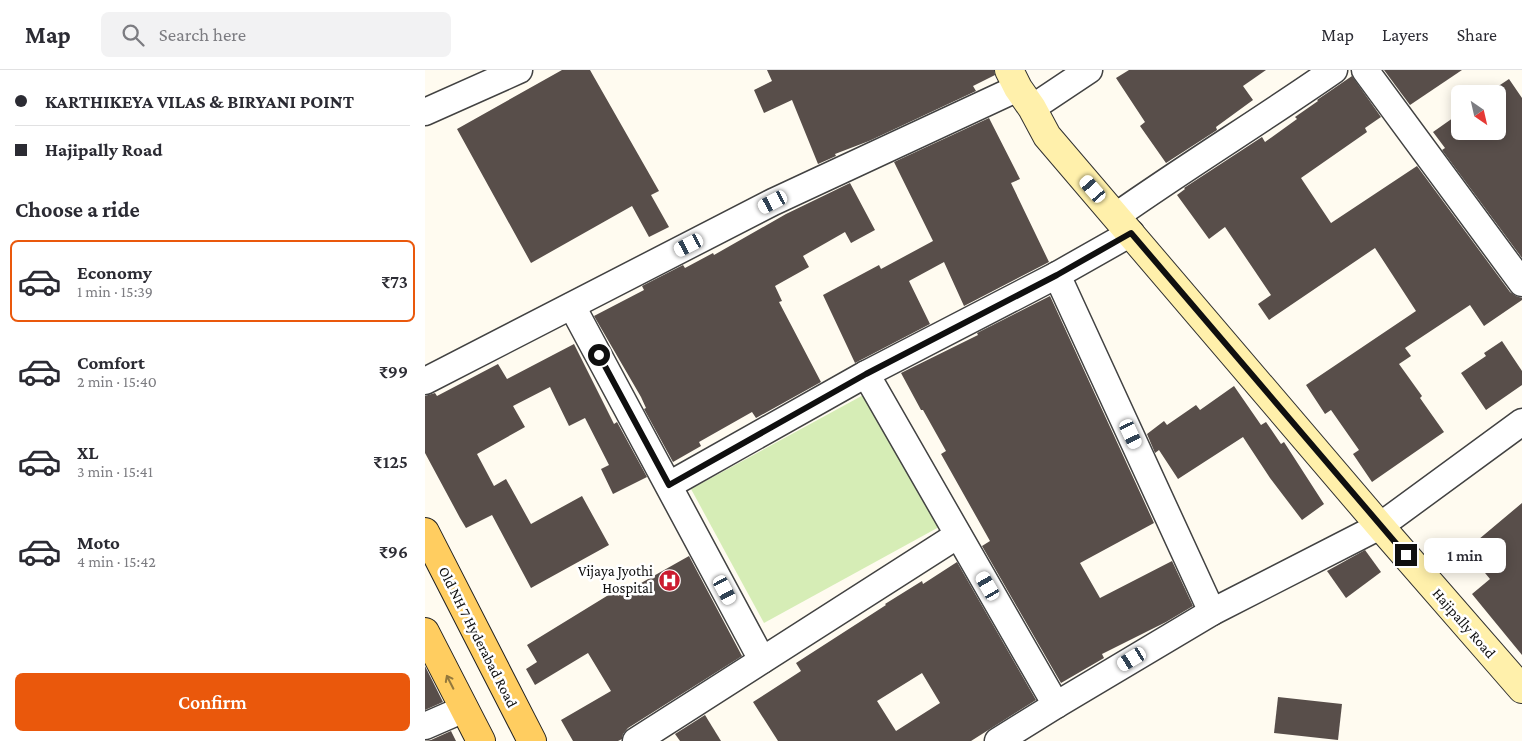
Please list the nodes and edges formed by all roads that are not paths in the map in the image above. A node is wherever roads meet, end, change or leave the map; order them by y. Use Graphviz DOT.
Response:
graph roads {
  1 [pos="519,70"];
  2 [pos="1089,70"];
  3 [pos="1334,70"];
  4 [pos="1365,70"];
  5 [pos="1020,89"];
  6 [pos="425,112"];
  7 [pos="1123,224"];
  8 [pos="1057,275"];
  9 [pos="1522,283"];
  10 [pos="572,306"];
  11 [pos="866,374"];
  12 [pos="425,381"];
  13 [pos="1522,422"];
  14 [pos="669,485"];
  15 [pos="1380,526"];
  16 [pos="425,532"];
  17 [pos="958,535"];
  18 [pos="1212,612"];
  19 [pos="425,632"];
  20 [pos="762,660"];
  21 [pos="1522,688"];
  22 [pos="1056,704"];
  23 [pos="464,709"];
  24 [pos="425,726"];
  25 [pos="481,741"];
  26 [pos="532,741"];
  27 [pos="636,741"];
  28 [pos="999,741"];
  1 -- 6 [label="street"];
  2 -- 5 [label="street"];
  3 -- 7 [label="street"];
  4 -- 9 [label="street"];
  5 -- 7 [label="street, Hajipally Road"];
  5 -- 10 [label="street"];
  7 -- 8 [label="street"];
  7 -- 15 [label="street, Hajipally Road"];
  8 -- 11 [label="street"];
  8 -- 18 [label="street"];
  10 -- 12 [label="street"];
  10 -- 14 [label="street"];
  11 -- 14 [label="street"];
  11 -- 17 [label="street"];
  13 -- 15 [label="street"];
  14 -- 20 [label="street"];
  15 -- 18 [label="street"];
  15 -- 21 [label="street, Hajipally Road"];
  16 -- 26 [label="main road, Old NH 7 Hyderabad Road"];
  17 -- 20 [label="street"];
  17 -- 22 [label="street"];
  18 -- 22 [label="street"];
  23 -- 19 [label="main road, one-way"];
  20 -- 27 [label="street"];
  22 -- 28 [label="street"];
  23 -- 24 [label="street"];
  23 -- 25 [label="main road"];
}
